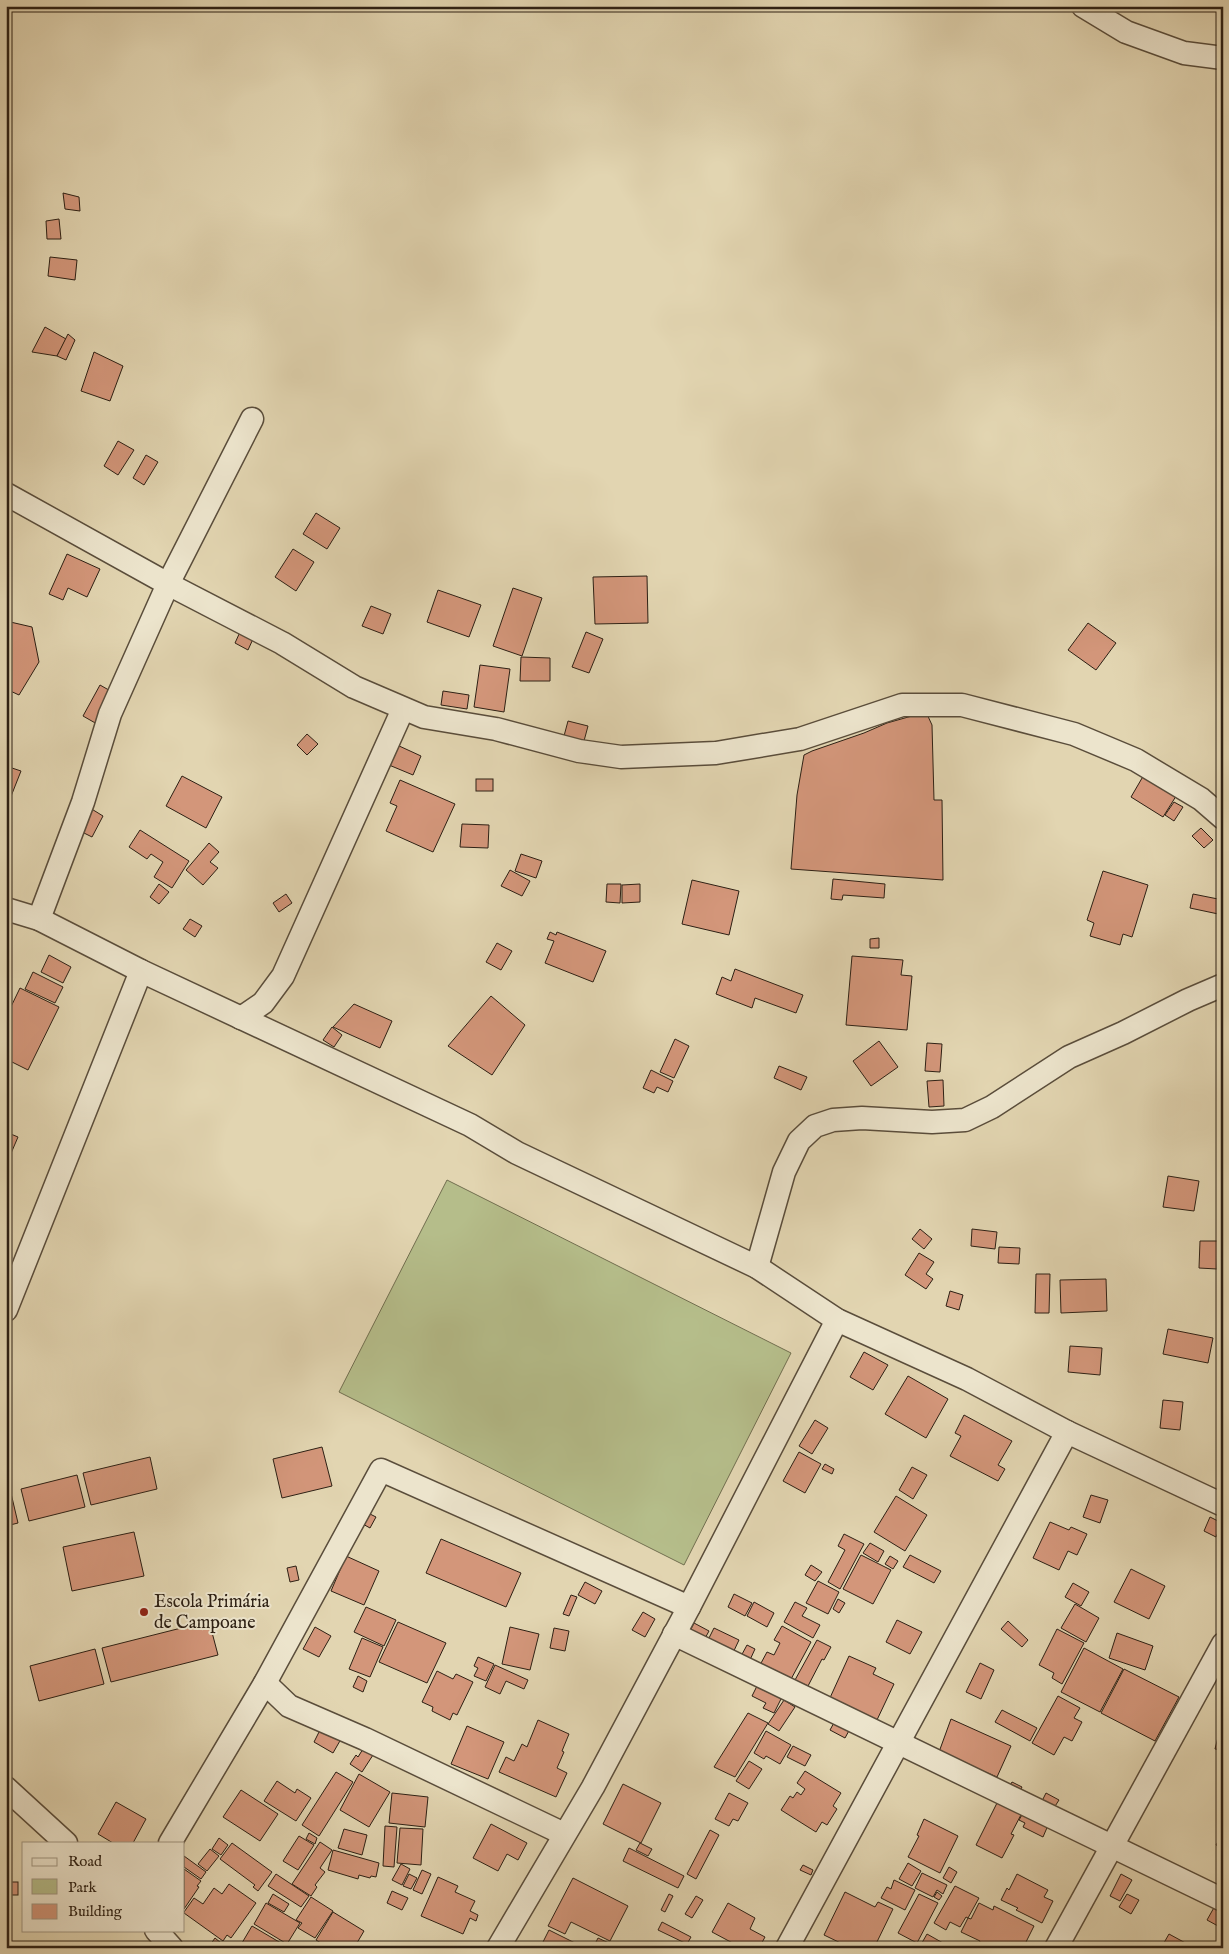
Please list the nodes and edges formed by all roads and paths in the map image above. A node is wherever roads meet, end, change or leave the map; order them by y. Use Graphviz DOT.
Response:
graph roads {
  1 [pos="1084,6"];
  2 [pos="1223,58"];
  3 [pos="252,419"];
  4 [pos="6,494"];
  5 [pos="168,584"];
  6 [pos="403,709"];
  7 [pos="1223,818"];
  8 [pos="6,909"];
  9 [pos="39,919"];
  10 [pos="141,971"];
  11 [pos="1223,985"];
  12 [pos="242,1018"];
  13 [pos="757,1267"];
  14 [pos="11,1288"];
  15 [pos="6,1310"];
  16 [pos="837,1320"];
  17 [pos="1067,1432"];
  18 [pos="1223,1505"];
  19 [pos="689,1607"];
  20 [pos="674,1634"];
  21 [pos="1223,1644"];
  22 [pos="265,1683"];
  23 [pos="898,1744"];
  24 [pos="6,1788"];
  25 [pos="564,1834"];
  26 [pos="65,1842"];
  27 [pos="171,1842"];
  28 [pos="1112,1846"];
  29 [pos="1223,1900"];
  30 [pos="158,1932"];
  31 [pos="172,1948"];
  32 [pos="498,1948"];
  33 [pos="787,1948"];
  34 [pos="1056,1948"];
  1 -- 2 [label="street"];
  3 -- 5 [label="street"];
  4 -- 5 [label="street"];
  5 -- 6 [label="street"];
  5 -- 9 [label="street"];
  6 -- 7 [label="street"];
  6 -- 12 [label="street"];
  8 -- 9 [label="street"];
  9 -- 10 [label="street"];
  10 -- 12 [label="street"];
  10 -- 14 [label="street"];
  11 -- 13 [label="street"];
  12 -- 13 [label="street"];
  13 -- 16 [label="street"];
  14 -- 15 [label="street"];
  16 -- 17 [label="street"];
  16 -- 19 [label="street"];
  17 -- 18 [label="street"];
  17 -- 23 [label="street"];
  19 -- 20 [label="street"];
  19 -- 22 [label="street"];
  20 -- 23 [label="street"];
  20 -- 25 [label="street"];
  21 -- 28 [label="street"];
  22 -- 25 [label="street"];
  22 -- 27 [label="street"];
  23 -- 28 [label="street"];
  23 -- 33 [label="street"];
  24 -- 26 [label="street"];
  25 -- 32 [label="street"];
  28 -- 29 [label="street"];
  28 -- 34 [label="street"];
  30 -- 31 [label="street"];
}
